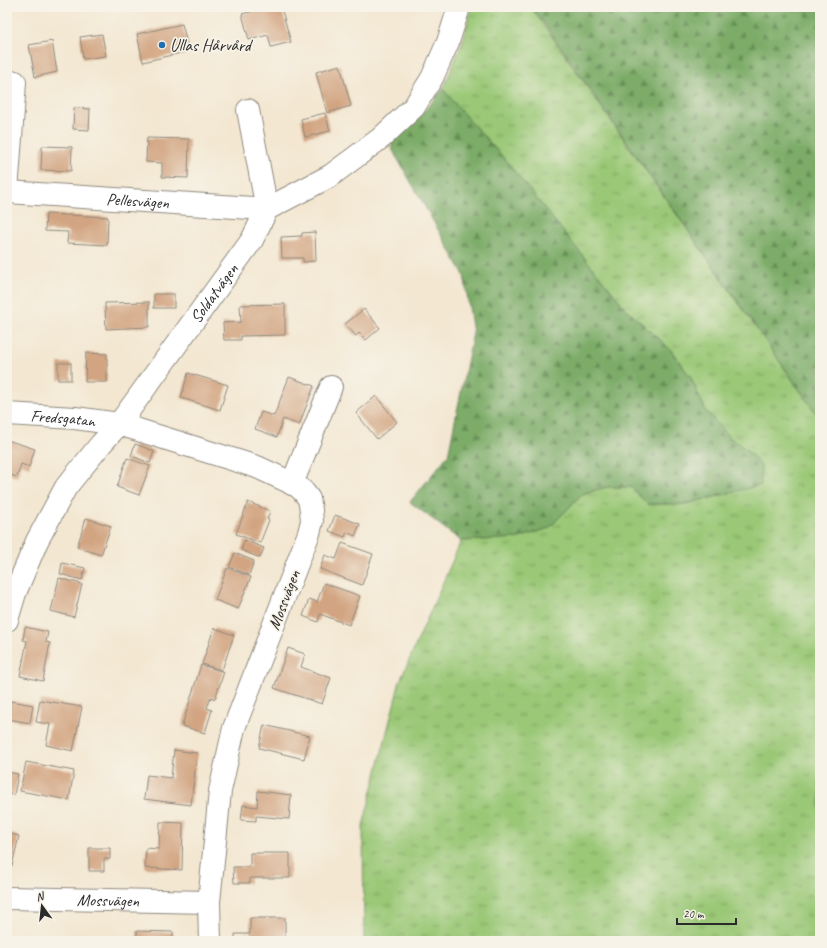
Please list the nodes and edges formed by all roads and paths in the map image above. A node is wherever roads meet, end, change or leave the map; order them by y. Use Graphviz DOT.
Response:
graph roads {
  1 [pos="458,7"];
  2 [pos="15,82"];
  3 [pos="248,110"];
  4 [pos="7,192"];
  5 [pos="268,209"];
  6 [pos="331,387"];
  7 [pos="7,414"];
  8 [pos="120,424"];
  9 [pos="292,484"];
  10 [pos="7,620"];
  11 [pos="7,898"];
  12 [pos="209,902"];
  13 [pos="210,941"];
  1 -- 5 [label="street"];
  2 -- 4 [label="street"];
  3 -- 5 [label="street"];
  4 -- 5 [label="street, Pellesvägen"];
  5 -- 8 [label="street, Soldatvägen"];
  6 -- 9 [label="street"];
  7 -- 8 [label="street, Fredsgatan"];
  8 -- 9 [label="street, Mossvägen"];
  8 -- 10 [label="street, Soldatvägen"];
  9 -- 12 [label="street, Mossvägen"];
  11 -- 12 [label="street, Mossvägen"];
  12 -- 13 [label="street, Mossvägen"];
}
